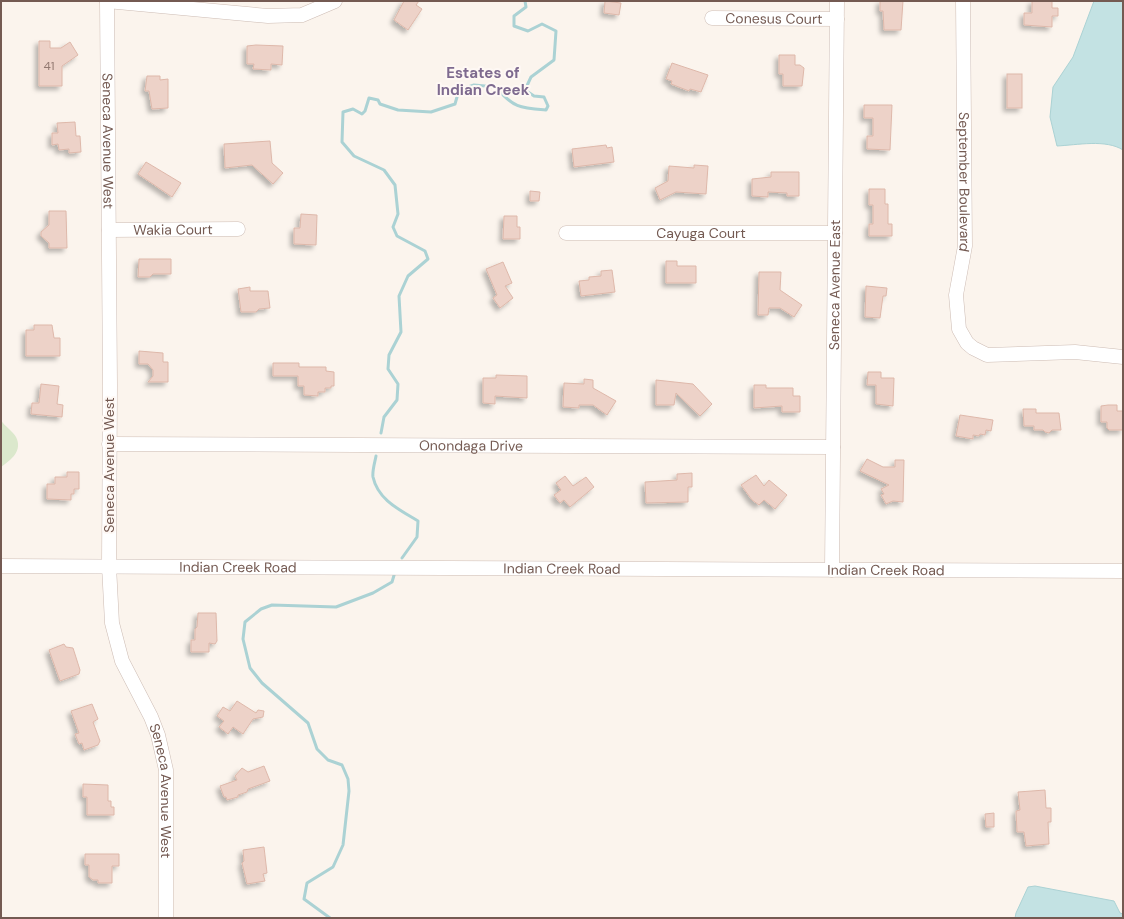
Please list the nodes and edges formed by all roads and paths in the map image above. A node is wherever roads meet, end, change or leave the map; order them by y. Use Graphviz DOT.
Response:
graph roads {
  1 [pos="106,1"];
  2 [pos="335,1"];
  3 [pos="837,1"];
  4 [pos="963,1"];
  5 [pos="712,18"];
  6 [pos="837,19"];
  7 [pos="238,229"];
  8 [pos="109,230"];
  9 [pos="835,232"];
  10 [pos="566,233"];
  11 [pos="1123,357"];
  12 [pos="109,444"];
  13 [pos="833,447"];
  14 [pos="1,566"];
  15 [pos="109,566"];
  16 [pos="832,570"];
  17 [pos="1123,571"];
  18 [pos="166,918"];
  1 -- 2 [label="street"];
  1 -- 8 [label="street, Seneca Avenue West"];
  3 -- 6 [label="street, Seneca Avenue East"];
  4 -- 11 [label="street, September Boulevard"];
  5 -- 6 [label="street, Conesus Court"];
  6 -- 9 [label="street, Seneca Avenue East"];
  7 -- 8 [label="street, Wakia Court"];
  8 -- 12 [label="street, Seneca Avenue West"];
  9 -- 10 [label="street, Cayuga Court"];
  9 -- 13 [label="street, Seneca Avenue East"];
  12 -- 13 [label="street, Onondaga Drive"];
  12 -- 15 [label="street, Seneca Avenue West"];
  13 -- 16 [label="street, Seneca Avenue East"];
  14 -- 15 [label="street, Indian Creek Road"];
  15 -- 16 [label="street, Indian Creek Road"];
  15 -- 18 [label="street, Seneca Avenue West"];
  16 -- 17 [label="street, Indian Creek Road"];
}
